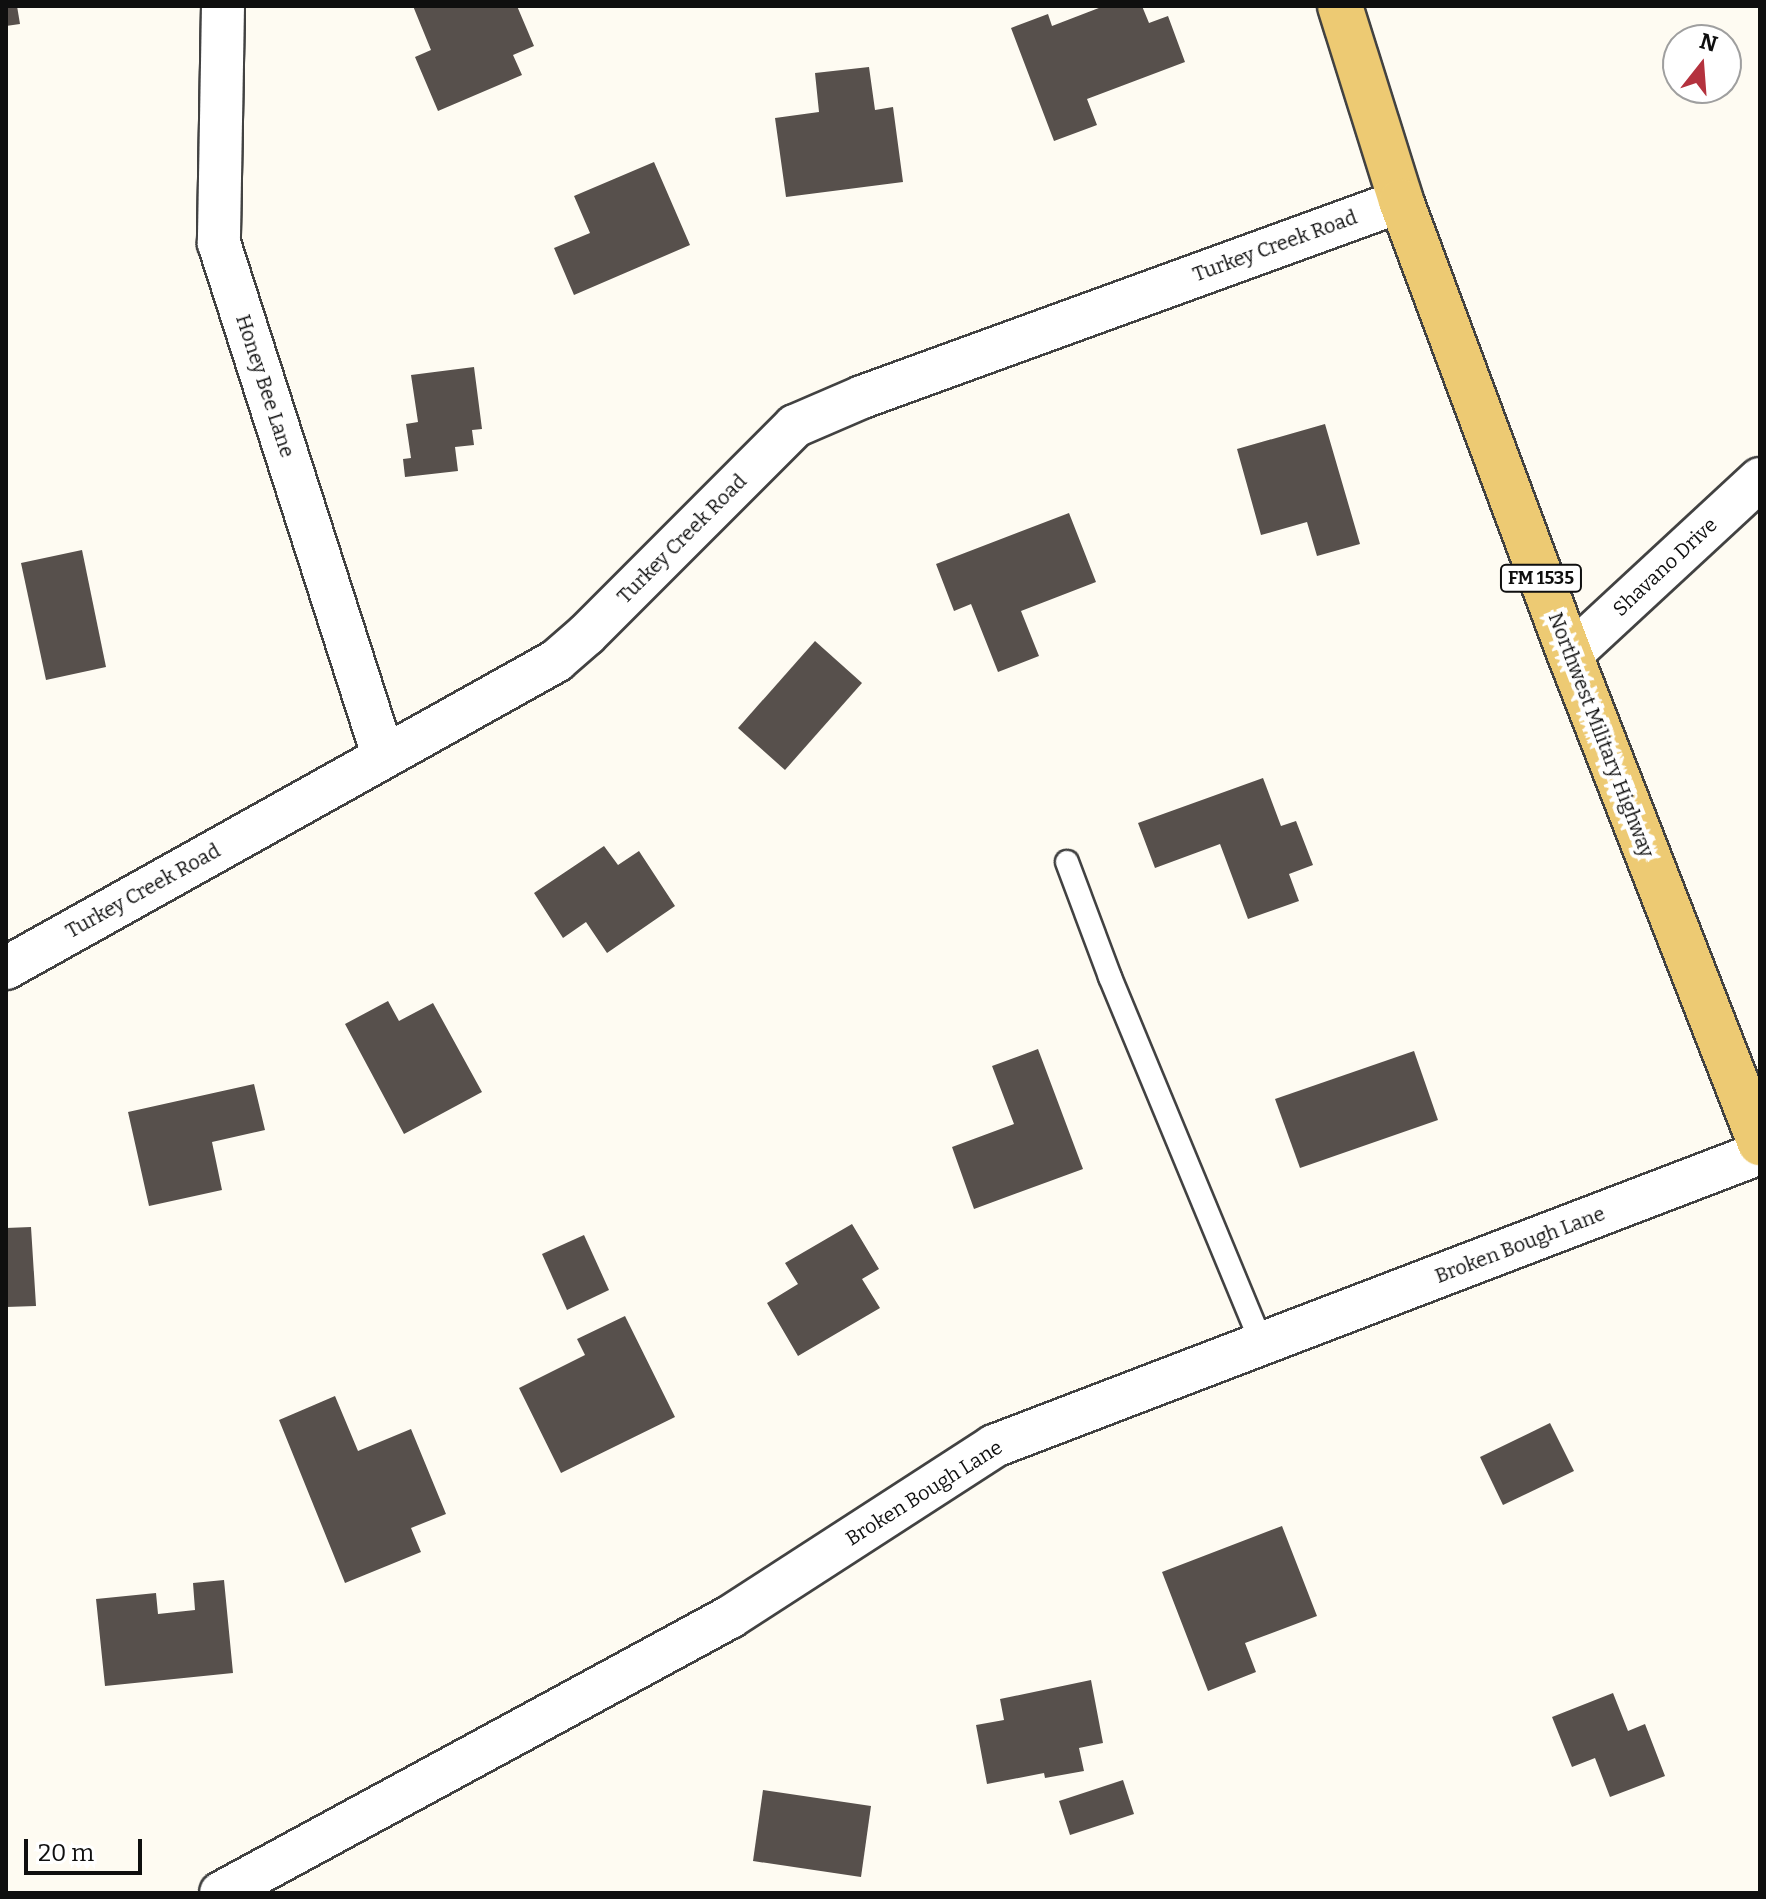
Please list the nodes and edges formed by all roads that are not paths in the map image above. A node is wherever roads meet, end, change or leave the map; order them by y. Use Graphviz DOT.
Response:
graph roads {
  1 [pos="223,6"];
  2 [pos="1340,6"];
  3 [pos="1401,201"];
  4 [pos="1760,479"];
  5 [pos="1570,655"];
  6 [pos="383,755"];
  7 [pos="1067,862"];
  8 [pos="6,968"];
  9 [pos="1760,1143"];
  10 [pos="1760,1153"];
  11 [pos="1262,1344"];
  12 [pos="221,1893"];
  1 -- 6 [label="street, Honey Bee Lane"];
  2 -- 3 [label="main road, Northwest Military Highway / FM 1535"];
  3 -- 5 [label="main road, Northwest Military Highway / FM 1535"];
  3 -- 6 [label="street, Turkey Creek Road"];
  4 -- 5 [label="street, Shavano Drive"];
  5 -- 9 [label="main road, Northwest Military Highway / FM 1535"];
  6 -- 8 [label="street, Turkey Creek Road"];
  7 -- 11 [label="lane"];
  10 -- 11 [label="street, Broken Bough Lane"];
  11 -- 12 [label="street, Broken Bough Lane"];
}
